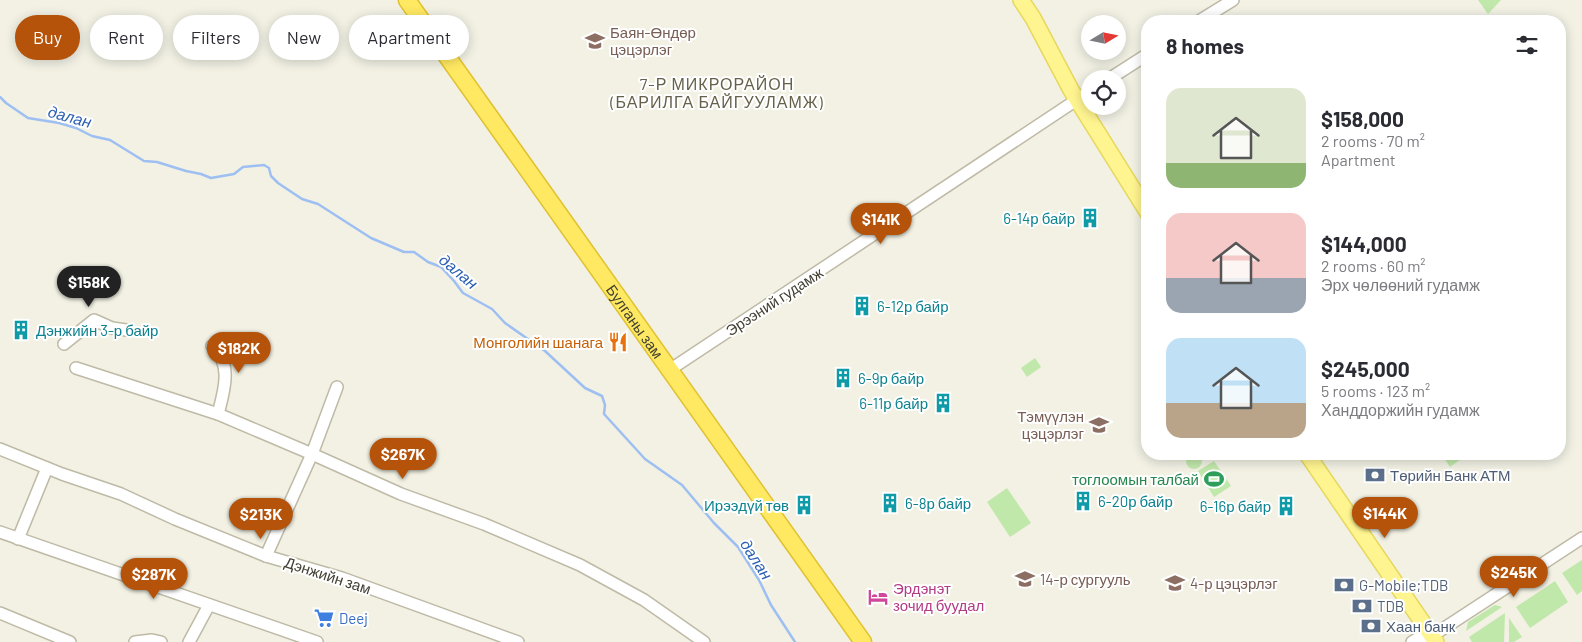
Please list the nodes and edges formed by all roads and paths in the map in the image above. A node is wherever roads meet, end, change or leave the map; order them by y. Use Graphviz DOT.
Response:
graph roads {
  1 [pos="407,0"];
  2 [pos="1021,0"];
  3 [pos="1233,0"];
  4 [pos="1209,15"];
  5 [pos="1141,58"];
  6 [pos="1123,70"];
  7 [pos="1081,97"];
  8 [pos="1077,100"];
  9 [pos="1141,202"];
  10 [pos="126,330"];
  11 [pos="64,344"];
  12 [pos="212,346"];
  13 [pos="76,368"];
  14 [pos="670,369"];
  15 [pos="336,387"];
  16 [pos="218,414"];
  17 [pos="0,449"];
  18 [pos="312,454"];
  19 [pos="1312,460"];
  20 [pos="47,468"];
  21 [pos="0,532"];
  22 [pos="1582,538"];
  23 [pos="18,539"];
  24 [pos="266,556"];
  25 [pos="209,605"];
  26 [pos="0,613"];
  27 [pos="1431,640"];
  28 [pos="70,642"];
  29 [pos="135,642"];
  30 [pos="161,642"];
  31 [pos="189,642"];
  32 [pos="317,642"];
  33 [pos="518,642"];
  34 [pos="704,642"];
  35 [pos="863,642"];
  36 [pos="1412,642"];
  1 -- 14 [label="highway, Булганы зам"];
  2 -- 8 [label="main road"];
  3 -- 4 [label="street"];
  5 -- 6 [label="street"];
  7 -- 8 [label="street, Эрээний гудамж"];
  8 -- 9 [label="main road"];
  8 -- 14 [label="street, Эрээний гудамж"];
  10 -- 11 [label="street"];
  12 -- 16 [label="street"];
  13 -- 16 [label="street"];
  14 -- 35 [label="highway, Булганы зам"];
  15 -- 18 [label="street"];
  16 -- 18 [label="street"];
  17 -- 20 [label="street, Дэнжийн зам"];
  18 -- 24 [label="street"];
  18 -- 34 [label="street"];
  19 -- 27 [label="main road"];
  20 -- 23 [label="street"];
  20 -- 24 [label="street, Дэнжийн зам"];
  21 -- 23 [label="street"];
  22 -- 27 [label="street"];
  23 -- 25 [label="street"];
  24 -- 33 [label="street, Дэнжийн зам"];
  25 -- 31 [label="street"];
  25 -- 32 [label="street"];
  26 -- 28 [label="street"];
  27 -- 36 [label="street"];
  29 -- 30 [label="street"];
}
